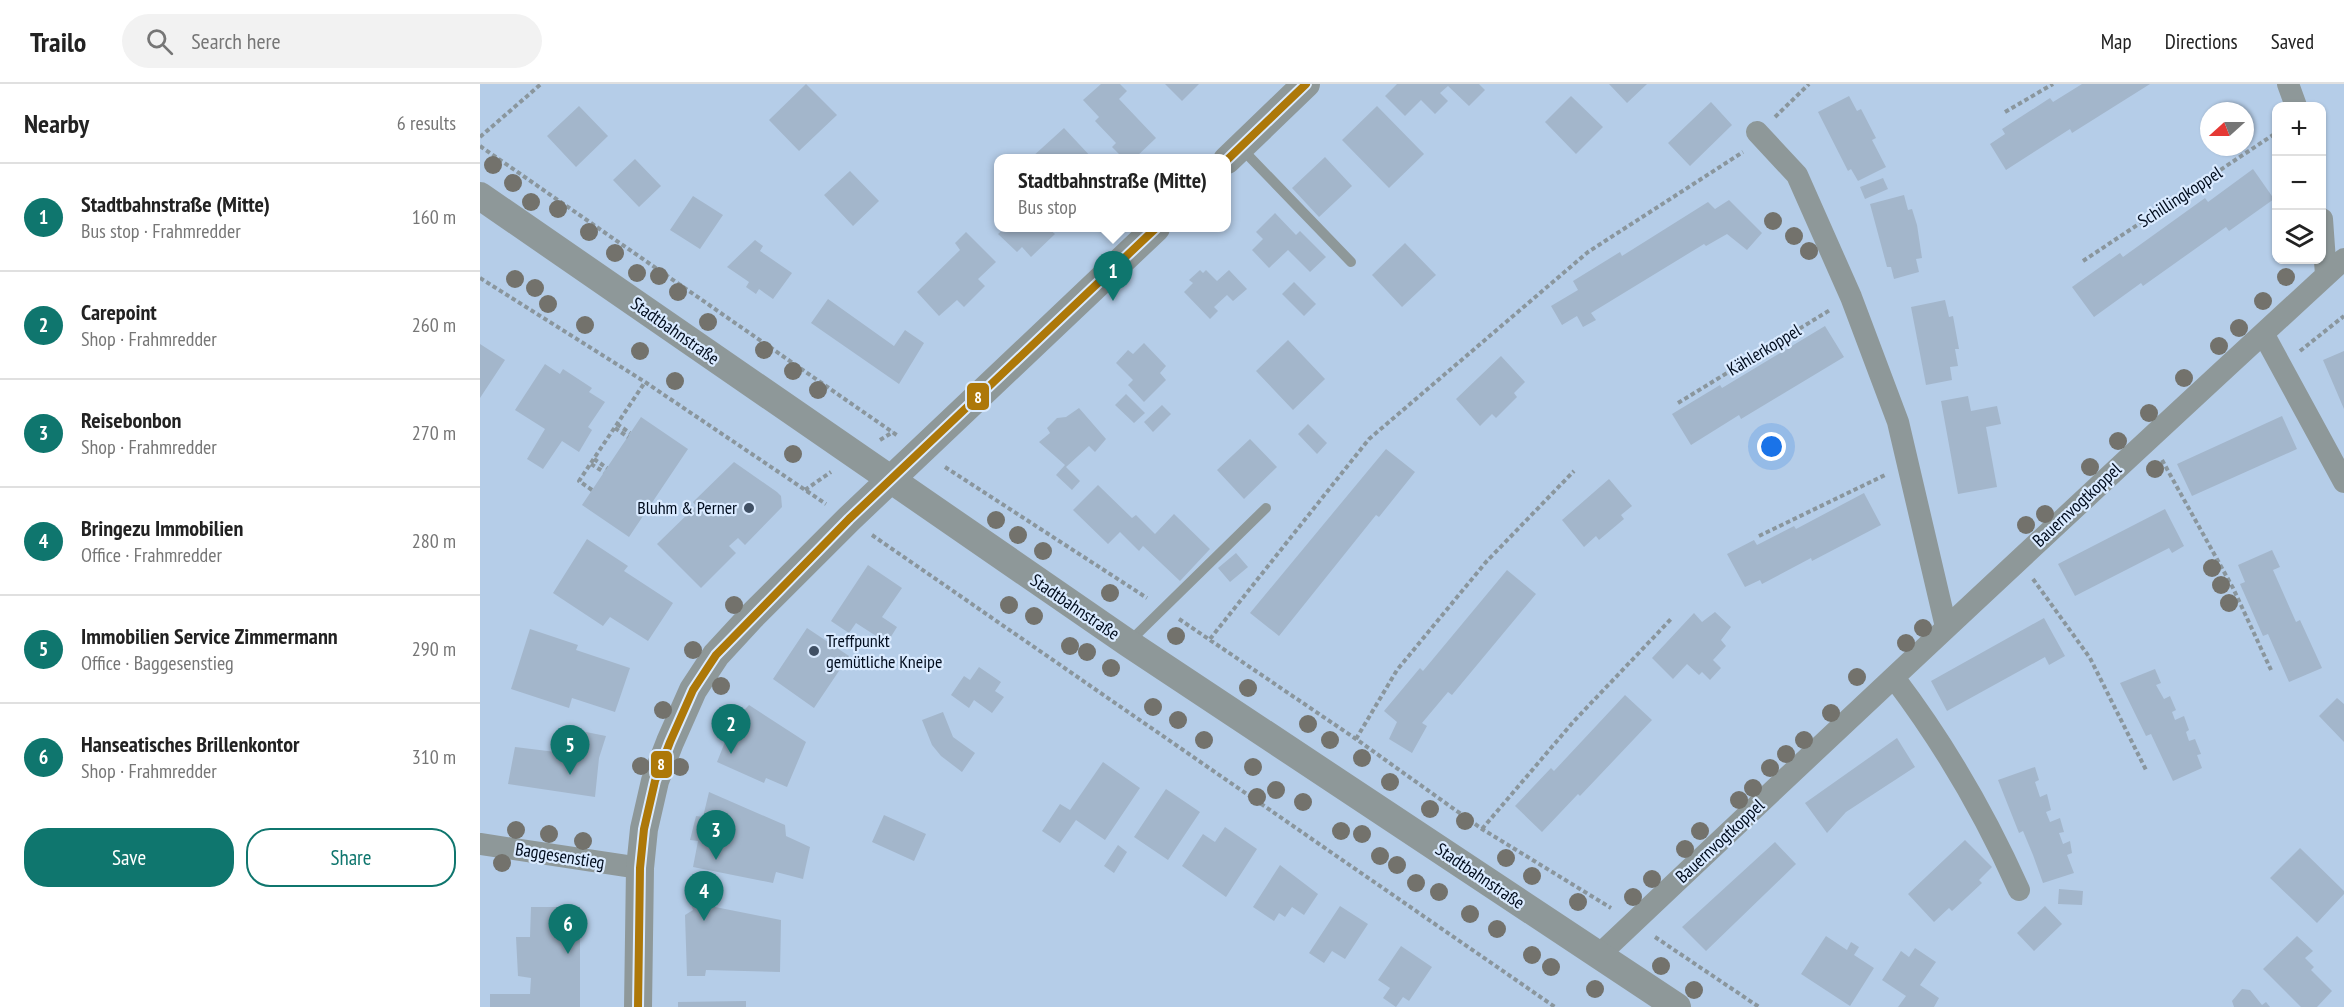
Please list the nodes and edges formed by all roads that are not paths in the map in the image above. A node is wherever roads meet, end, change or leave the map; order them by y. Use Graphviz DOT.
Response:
graph roads {
  1 [pos="1306,84"];
  2 [pos="2288,84"];
  3 [pos="2295,102"];
  4 [pos="1760,136"];
  5 [pos="1234,154"];
  6 [pos="480,196"];
  7 [pos="1151,232"];
  8 [pos="2344,259"];
  9 [pos="1352,262"];
  10 [pos="2325,264"];
  11 [pos="2326,275"];
  12 [pos="2264,335"];
  13 [pos="890,481"];
  14 [pos="2344,482"];
  15 [pos="1266,508"];
  16 [pos="1946,627"];
  17 [pos="1128,643"];
  18 [pos="1894,679"];
  19 [pos="480,844"];
  20 [pos="640,868"];
  21 [pos="2019,890"];
  22 [pos="1599,955"];
  23 [pos="638,1007"];
  24 [pos="1677,1007"];
  1 -- 5 [label="street"];
  2 -- 3 [label="street"];
  4 -- 16 [label="street"];
  5 -- 9 [label="lane"];
  6 -- 13 [label="street, Stadtbahnstraße"];
  7 -- 13 [label="street"];
  8 -- 11 [label="street, Bauernvogtkoppel"];
  10 -- 11 [label="street"];
  11 -- 12 [label="street, Bauernvogtkoppel"];
  12 -- 14 [label="street"];
  12 -- 16 [label="street, Bauernvogtkoppel"];
  13 -- 17 [label="street, Stadtbahnstraße"];
  13 -- 20 [label="street"];
  15 -- 17 [label="lane"];
  16 -- 18 [label="street, Bauernvogtkoppel"];
  17 -- 22 [label="street, Stadtbahnstraße"];
  18 -- 21 [label="street"];
  18 -- 22 [label="street, Bauernvogtkoppel"];
  19 -- 20 [label="street, Baggesenstieg"];
  20 -- 23 [label="street"];
  22 -- 24 [label="street, Stadtbahnstraße"];
}
